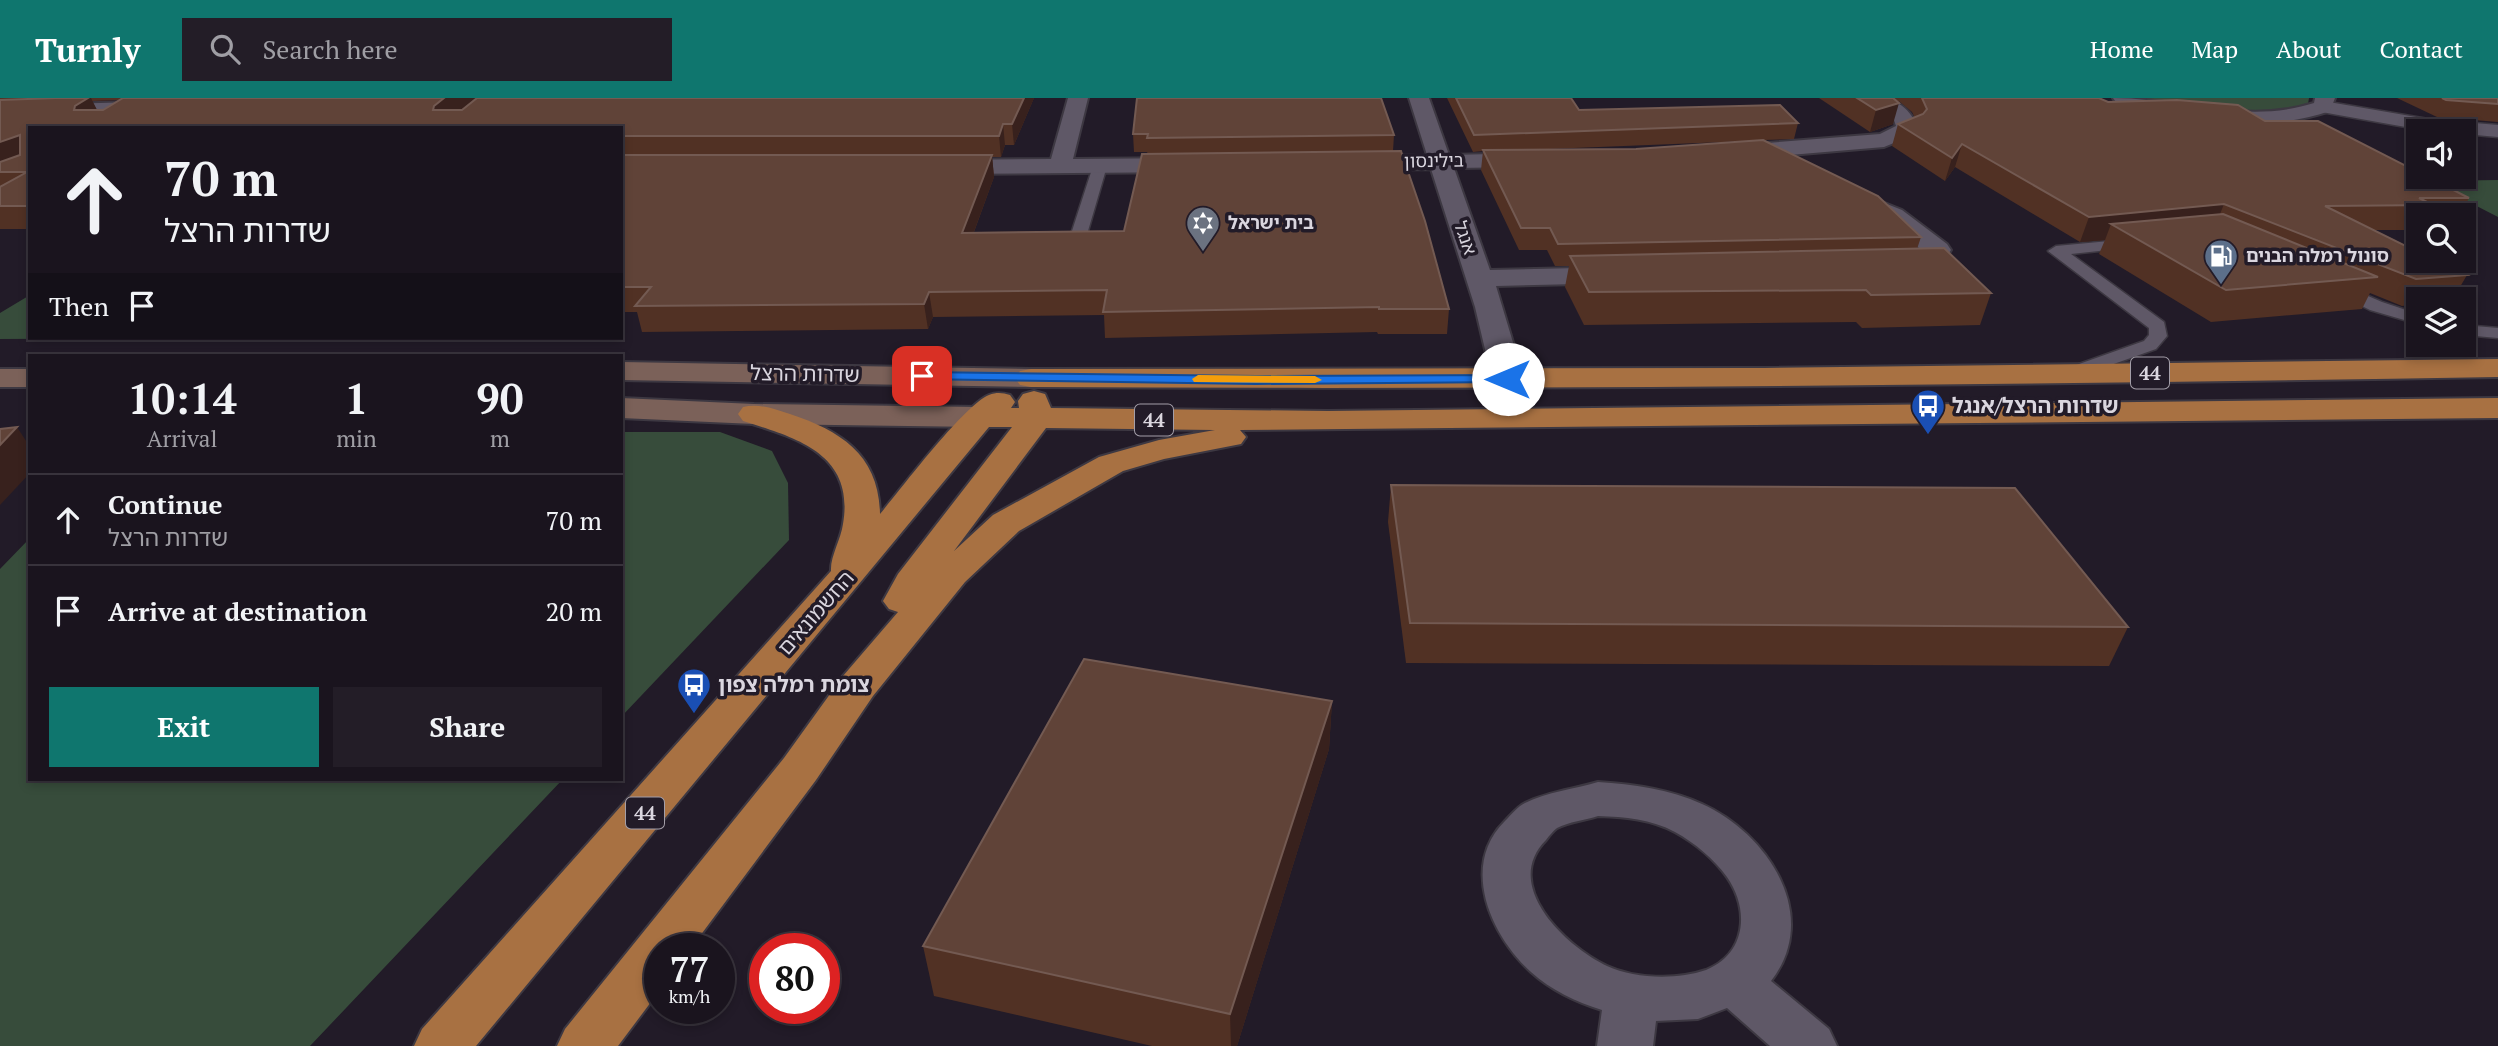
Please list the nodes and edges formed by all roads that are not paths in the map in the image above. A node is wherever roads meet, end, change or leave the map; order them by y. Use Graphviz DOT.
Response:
graph roads {
  1 [pos="1078,98"];
  2 [pos="1419,98"];
  3 [pos="1877,98"];
  4 [pos="2123,98"];
  5 [pos="2324,103"];
  6 [pos="133,108"];
  7 [pos="0,112"];
  8 [pos="2286,117"];
  9 [pos="2309,130"];
  10 [pos="2498,131"];
  11 [pos="1764,151"];
  12 [pos="1708,155"];
  13 [pos="1563,160"];
  14 [pos="1439,161"];
  15 [pos="1331,163"];
  16 [pos="1208,165"];
  17 [pos="1100,166"];
  18 [pos="916,167"];
  19 [pos="1060,167"];
  20 [pos="1799,169"];
  21 [pos="1846,192"];
  22 [pos="1080,231"];
  23 [pos="2147,242"];
  24 [pos="1935,263"];
  25 [pos="1647,275"];
  26 [pos="1479,278"];
  27 [pos="2329,284"];
  28 [pos="2406,315"];
  29 [pos="2476,331"];
  30 [pos="2498,333"];
  31 [pos="2498,368"];
  32 [pos="623,371"];
  33 [pos="2066,375"];
  34 [pos="0,378"];
  35 [pos="28,378"];
  36 [pos="1031,378"];
  37 [pos="1508,379"];
  38 [pos="623,408"];
  39 [pos="2498,408"];
  40 [pos="754,414"];
  41 [pos="979,417"];
  42 [pos="1036,418"];
  43 [pos="1328,421"];
  44 [pos="846,578"];
  45 [pos="858,686"];
  46 [pos="672,933"];
  47 [pos="644,970"];
  48 [pos="1734,981"];
  49 [pos="1628,1021"];
  50 [pos="442,1046"];
  51 [pos="585,1046"];
  52 [pos="1809,1046"];
  1 -- 19 [label="street"];
  2 -- 14 [label="street, אנגל"];
  3 -- 11 [label="street"];
  4 -- 8 [label="street"];
  5 -- 8 [label="street"];
  5 -- 10 [label="street"];
  6 -- 7 [label="street"];
  8 -- 9 [label="street"];
  11 -- 12 [label="street"];
  11 -- 20 [label="street"];
  13 -- 14 [label="street, בילינסון"];
  14 -- 15 [label="street, בילינסון"];
  14 -- 26 [label="street, אנגל"];
  16 -- 17 [label="street"];
  17 -- 19 [label="street"];
  17 -- 22 [label="lane"];
  18 -- 19 [label="street"];
  21 -- 24 [label="street"];
  23 -- 33 [label="lane"];
  25 -- 26 [label="street"];
  26 -- 37 [label="street, אנגל"];
  27 -- 28 [label="lane"];
  29 -- 30 [label="lane"];
  31 -- 33 [label="highway, 44"];
  32 -- 36 [label="main road, שדרות הרצל"];
  33 -- 37 [label="highway, 44"];
  34 -- 35 [label="main road"];
  36 -- 37 [label="highway, 44"];
  36 -- 41 [label="highway, החשמונאים / 44"];
  36 -- 42 [label="highway"];
  38 -- 40 [label="main road, שדרות הרצל"];
  39 -- 43 [label="highway, 44"];
  40 -- 41 [label="main road, שדרות הרצל"];
  40 -- 44 [label="highway, 44"];
  41 -- 42 [label="highway, 44"];
  41 -- 44 [label="highway, החשמונאים / 44"];
  42 -- 43 [label="highway, 44"];
  42 -- 45 [label="highway"];
  43 -- 45 [label="highway, 44"];
  44 -- 50 [label="highway, החשמונאים / 44"];
  45 -- 46 [label="highway, 44"];
  47 -- 51 [label="highway, 44"];
  48 -- 49 [label="street"];
  48 -- 49 [label="street"];
  48 -- 52 [label="street"];
}
